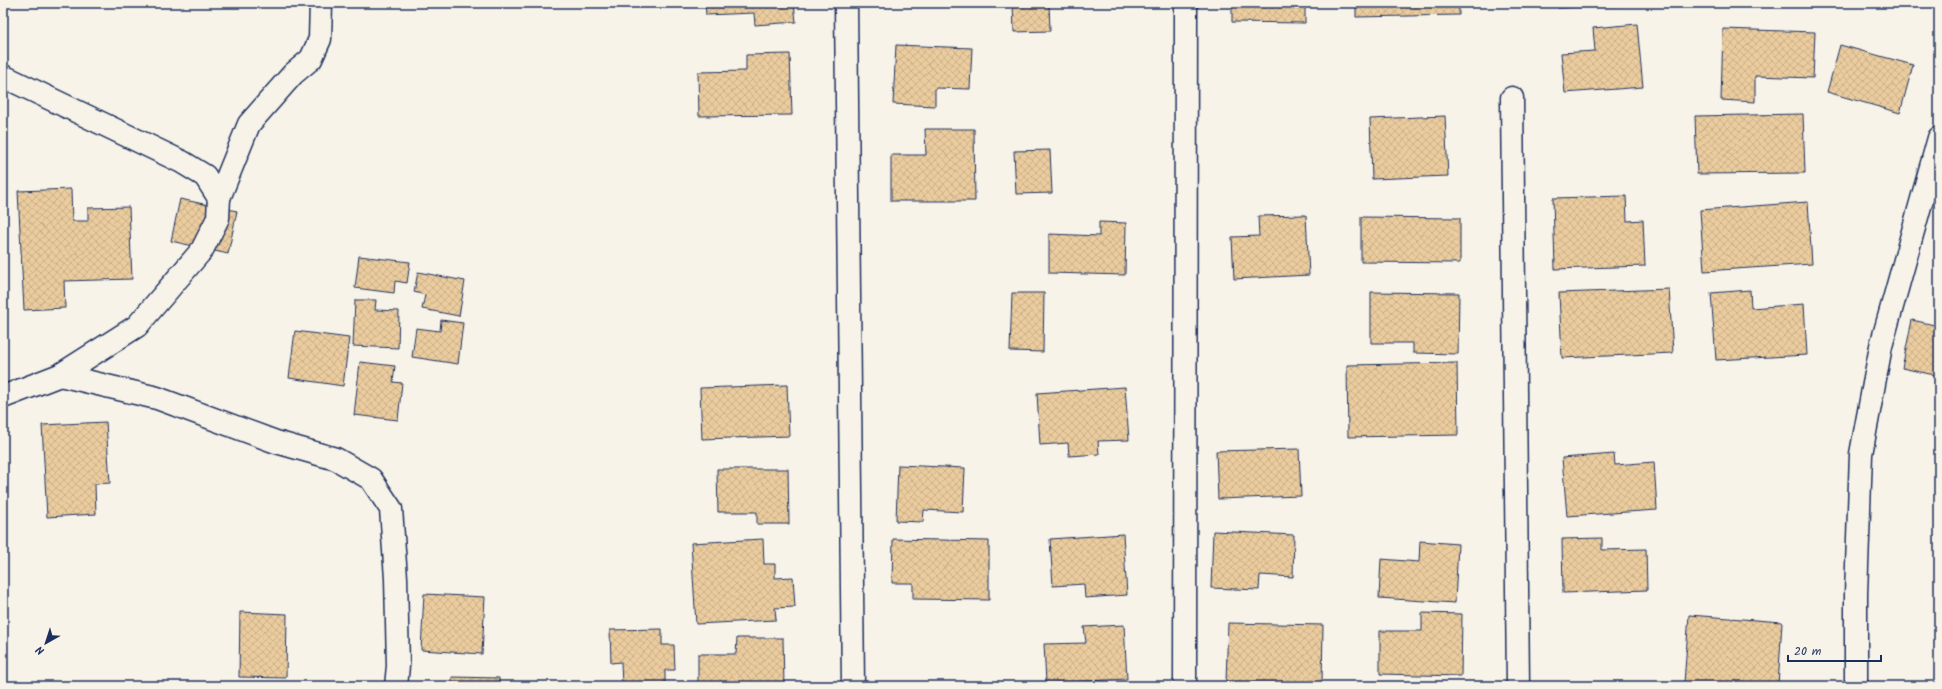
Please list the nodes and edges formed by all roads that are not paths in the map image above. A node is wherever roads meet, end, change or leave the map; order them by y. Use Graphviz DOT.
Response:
graph roads {
  1 [pos="321,3"];
  2 [pos="846,3"];
  3 [pos="1186,3"];
  4 [pos="3,76"];
  5 [pos="1512,98"];
  6 [pos="1939,138"];
  7 [pos="219,198"];
  8 [pos="60,375"];
  9 [pos="3,396"];
  10 [pos="396,686"];
  11 [pos="853,686"];
  12 [pos="1185,686"];
  13 [pos="1518,686"];
  14 [pos="1856,686"];
  1 -- 7 [label="street"];
  2 -- 11 [label="street"];
  3 -- 12 [label="street"];
  4 -- 7 [label="street"];
  5 -- 13 [label="street"];
  6 -- 14 [label="street"];
  7 -- 8 [label="street"];
  8 -- 9 [label="street"];
  8 -- 10 [label="street"];
}
